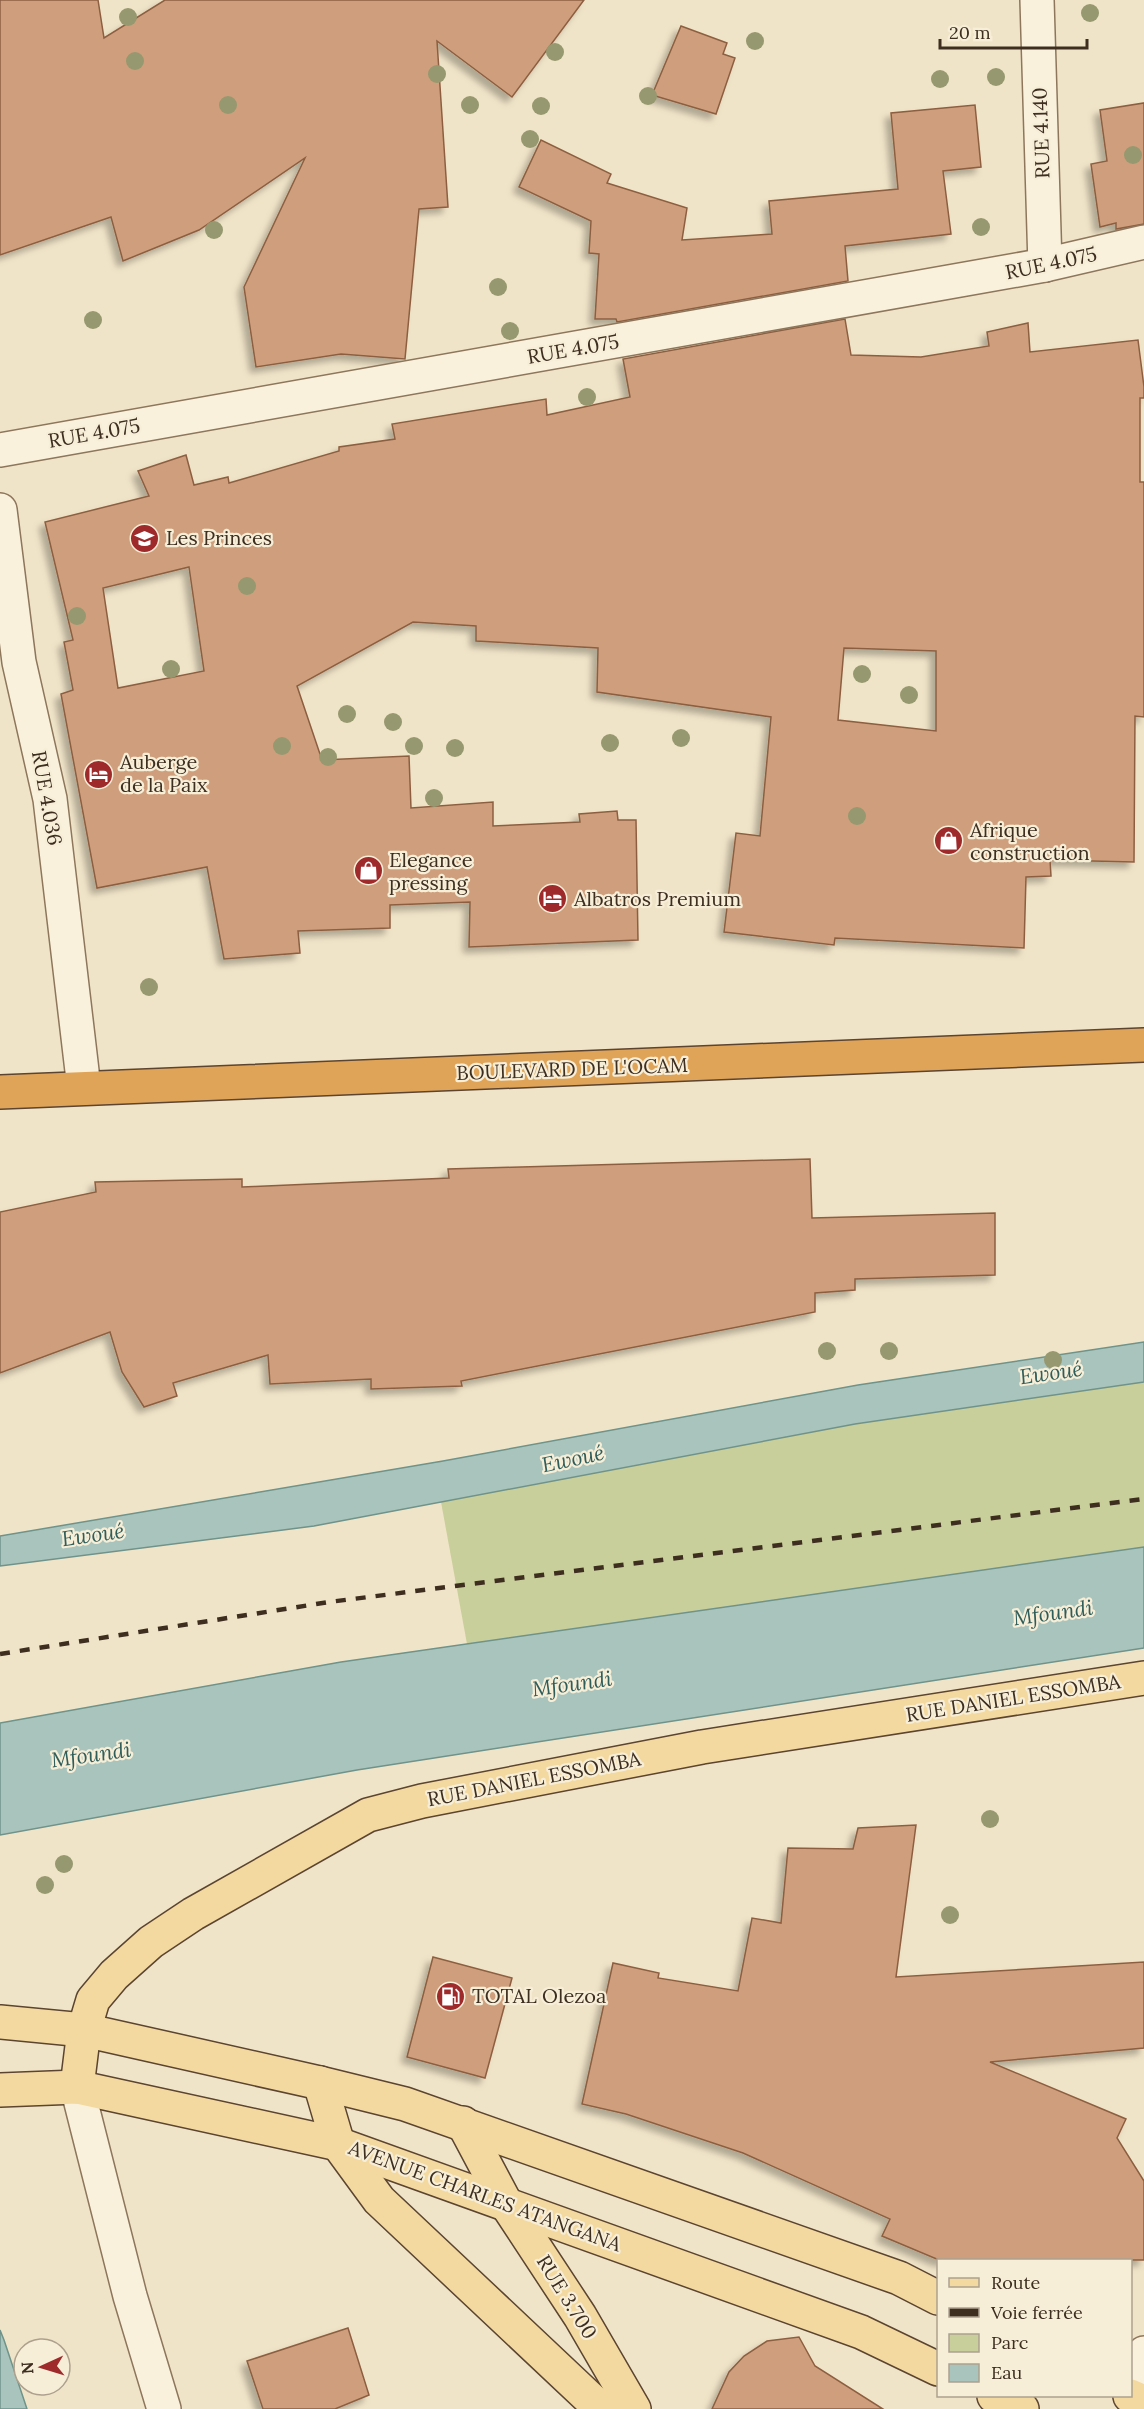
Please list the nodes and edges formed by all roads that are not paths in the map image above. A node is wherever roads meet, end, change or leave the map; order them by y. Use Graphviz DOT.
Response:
graph roads {
  1 [pos="1037,0"];
  2 [pos="1144,242"];
  3 [pos="1045,265"];
  4 [pos="0,450"];
  5 [pos="0,510"];
  6 [pos="10,660"];
  7 [pos="1144,1045"];
  8 [pos="84,1088"];
  9 [pos="0,1092"];
  10 [pos="1144,1678"];
  11 [pos="16,2023"];
  12 [pos="84,2030"];
  13 [pos="320,2083"];
  14 [pos="7,2090"];
  15 [pos="80,2100"];
  16 [pos="463,2123"];
  17 [pos="338,2144"];
  18 [pos="505,2202"];
  19 [pos="937,2297"];
  20 [pos="1144,2353"];
  21 [pos="937,2368"];
  22 [pos="1132,2374"];
  23 [pos="996,2397"];
  24 [pos="164,2409"];
  25 [pos="601,2409"];
  26 [pos="634,2409"];
  27 [pos="1022,2409"];
  1 -- 3 [label="street, RUE 4.140"];
  2 -- 3 [label="street, RUE 4.075"];
  3 -- 4 [label="street, RUE 4.075"];
  5 -- 6 [label="street, RUE 4.036"];
  6 -- 8 [label="street, RUE 4.036"];
  7 -- 8 [label="highway, BOULEVARD DE L'OCAM"];
  8 -- 9 [label="highway, BOULEVARD DE L'OCAM"];
  10 -- 12 [label="main road, RUE DANIEL ESSOMBA"];
  11 -- 12 [label="main road"];
  12 -- 13 [label="main road"];
  12 -- 15 [label="main road, RUE DANIEL ESSOMBA"];
  13 -- 16 [label="main road"];
  13 -- 17 [label="main road"];
  14 -- 15 [label="main road, AVENUE CHARLES ATANGANA"];
  15 -- 17 [label="main road, AVENUE CHARLES ATANGANA"];
  15 -- 24 [label="street"];
  16 -- 18 [label="main road, RUE 3.700"];
  16 -- 19 [label="main road"];
  17 -- 18 [label="main road, AVENUE CHARLES ATANGANA"];
  17 -- 25 [label="main road"];
  18 -- 21 [label="main road, AVENUE CHARLES ATANGANA"];
  18 -- 26 [label="main road, RUE 3.700"];
  20 -- 22 [label="street"];
  23 -- 27 [label="main road"];
}
